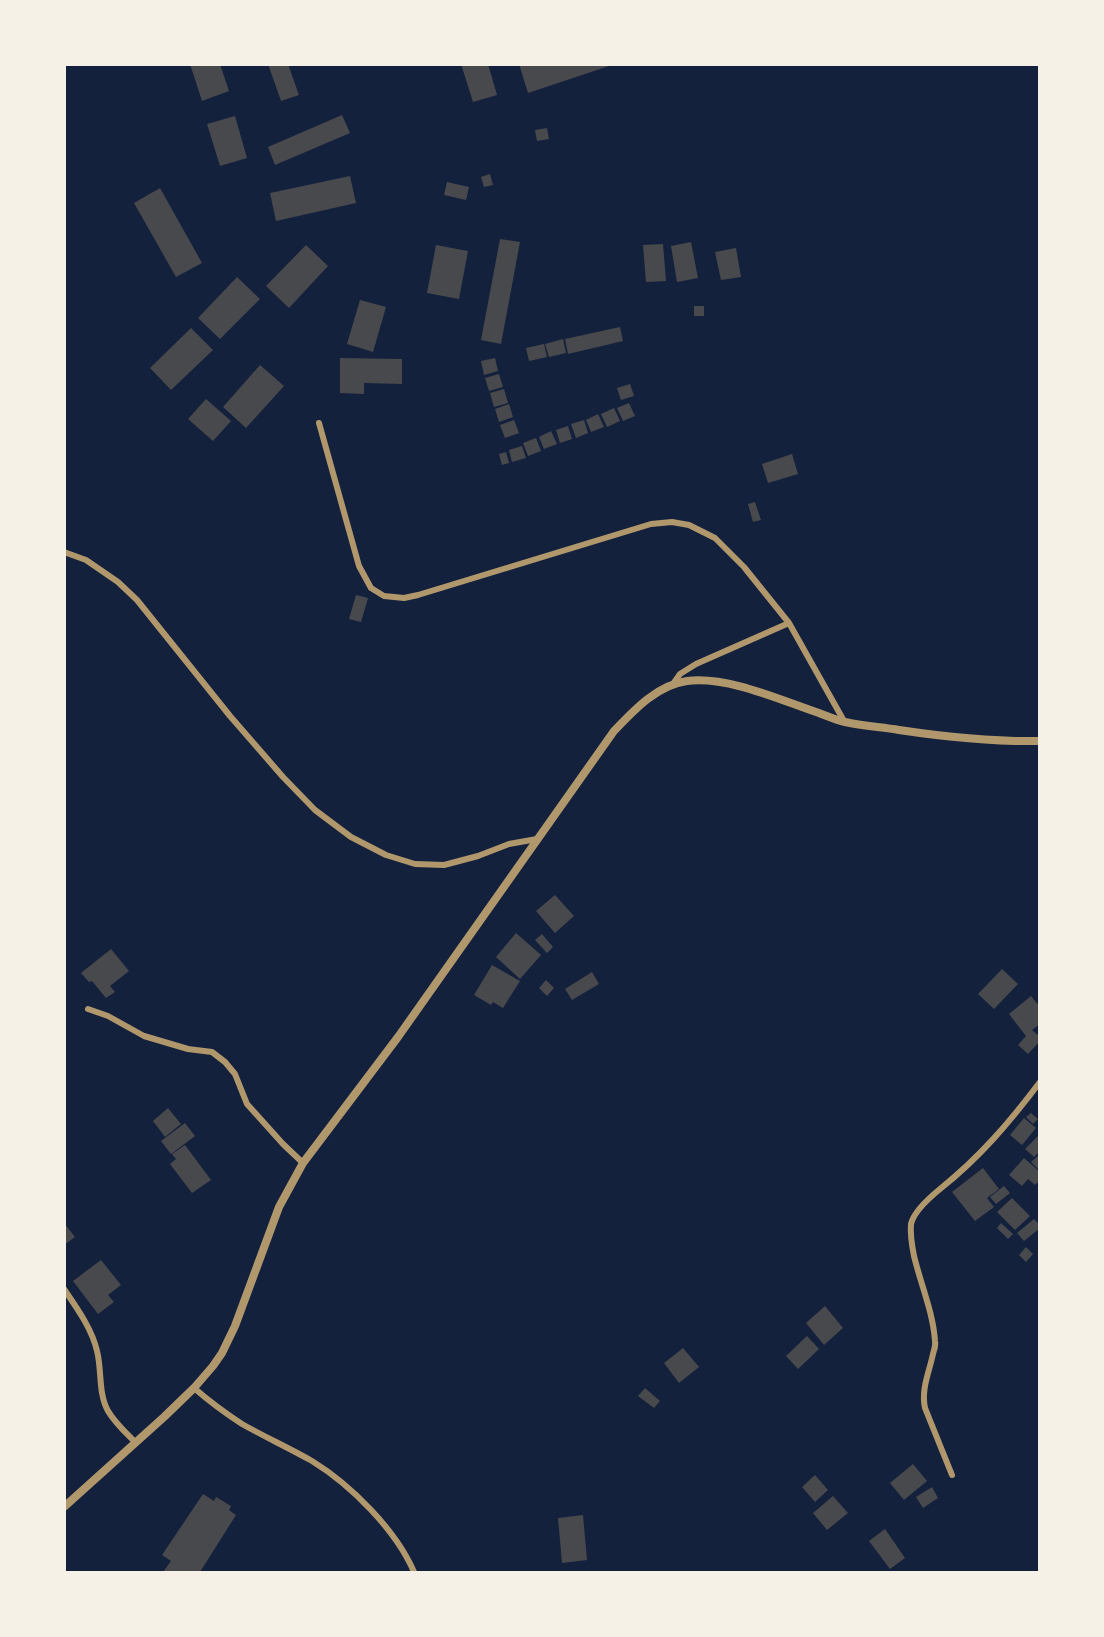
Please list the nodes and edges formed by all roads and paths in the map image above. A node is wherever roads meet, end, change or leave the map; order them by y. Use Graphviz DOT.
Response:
graph roads {
  1 [pos="320,423"];
  2 [pos="64,552"];
  3 [pos="789,623"];
  4 [pos="673,684"];
  5 [pos="844,722"];
  6 [pos="1040,741"];
  7 [pos="537,839"];
  8 [pos="88,1009"];
  9 [pos="1040,1082"];
  10 [pos="303,1163"];
  11 [pos="64,1289"];
  12 [pos="194,1388"];
  13 [pos="136,1443"];
  14 [pos="952,1475"];
  15 [pos="64,1507"];
  16 [pos="414,1572"];
  1 -- 3 [label="street"];
  2 -- 7 [label="street"];
  3 -- 4 [label="street"];
  3 -- 5 [label="street"];
  4 -- 5 [label="street"];
  4 -- 7 [label="street"];
  5 -- 6 [label="street"];
  7 -- 10 [label="street"];
  8 -- 10 [label="street"];
  9 -- 14 [label="street"];
  10 -- 12 [label="street"];
  11 -- 13 [label="street"];
  12 -- 13 [label="street"];
  12 -- 16 [label="street"];
  13 -- 15 [label="street"];
}
